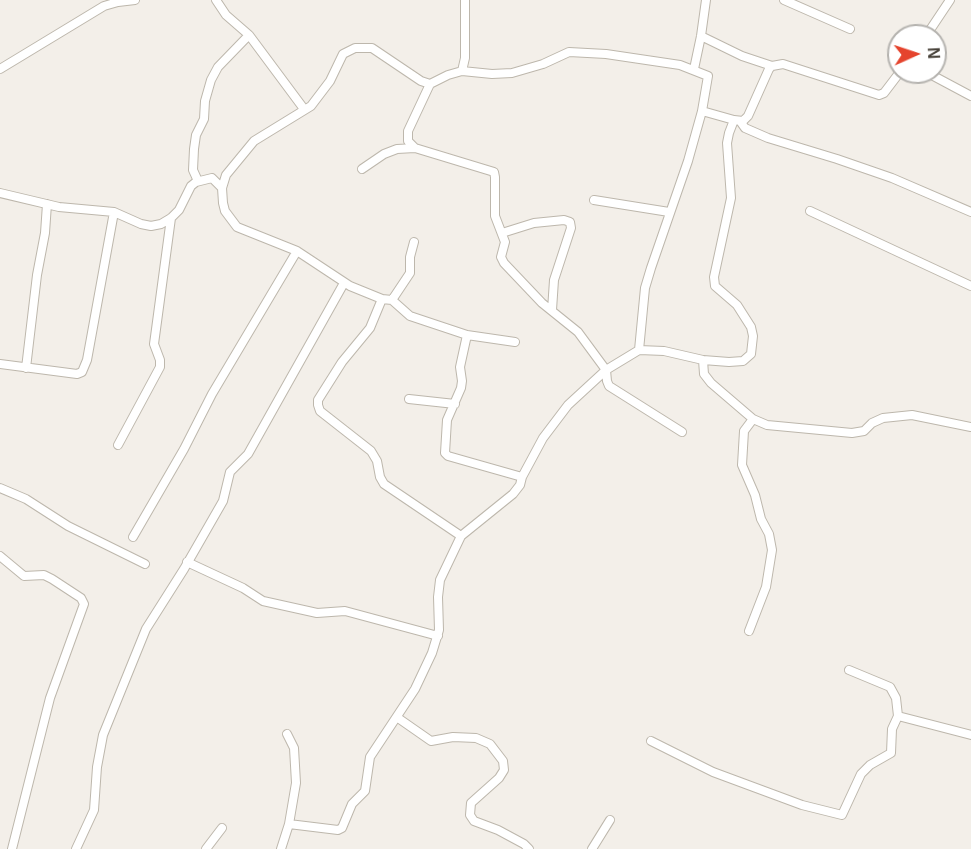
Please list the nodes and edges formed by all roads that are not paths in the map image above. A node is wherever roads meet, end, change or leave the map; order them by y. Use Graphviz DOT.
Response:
graph roads {
  1 [pos="135,0"];
  2 [pos="216,0"];
  3 [pos="465,0"];
  4 [pos="706,0"];
  5 [pos="784,0"];
  6 [pos="950,0"];
  7 [pos="934,24"];
  8 [pos="850,29"];
  9 [pos="249,35"];
  10 [pos="701,36"];
  11 [pos="772,66"];
  12 [pos="0,69"];
  13 [pos="694,69"];
  14 [pos="462,71"];
  15 [pos="947,83"];
  16 [pos="430,84"];
  17 [pos="891,84"];
  18 [pos="971,96"];
  19 [pos="304,109"];
  20 [pos="702,111"];
  21 [pos="737,121"];
  22 [pos="415,148"];
  23 [pos="362,169"];
  24 [pos="226,175"];
  25 [pos="212,178"];
  26 [pos="198,181"];
  27 [pos="222,188"];
  28 [pos="0,194"];
  29 [pos="594,200"];
  30 [pos="47,204"];
  31 [pos="810,211"];
  32 [pos="114,212"];
  33 [pos="669,212"];
  34 [pos="971,212"];
  35 [pos="171,218"];
  36 [pos="502,233"];
  37 [pos="414,242"];
  38 [pos="297,251"];
  39 [pos="344,283"];
  40 [pos="971,286"];
  41 [pos="382,298"];
  42 [pos="392,300"];
  43 [pos="552,310"];
  44 [pos="467,335"];
  45 [pos="515,342"];
  46 [pos="639,350"];
  47 [pos="703,360"];
  48 [pos="0,364"];
  49 [pos="26,368"];
  50 [pos="606,370"];
  51 [pos="409,399"];
  52 [pos="455,404"];
  53 [pos="753,419"];
  54 [pos="971,427"];
  55 [pos="682,432"];
  56 [pos="118,445"];
  57 [pos="522,477"];
  58 [pos="0,488"];
  59 [pos="461,536"];
  60 [pos="133,537"];
  61 [pos="0,556"];
  62 [pos="187,562"];
  63 [pos="145,564"];
  64 [pos="749,631"];
  65 [pos="438,636"];
  66 [pos="849,670"];
  67 [pos="898,716"];
  68 [pos="398,718"];
  69 [pos="287,734"];
  70 [pos="971,735"];
  71 [pos="651,741"];
  72 [pos="610,820"];
  73 [pos="289,824"];
  74 [pos="222,828"];
  75 [pos="12,849"];
  76 [pos="76,849"];
  77 [pos="206,849"];
  78 [pos="281,849"];
  79 [pos="529,849"];
  80 [pos="592,849"];
  1 -- 12 [label="street"];
  2 -- 9 [label="street"];
  3 -- 14 [label="street"];
  4 -- 10 [label="street"];
  5 -- 8 [label="street"];
  6 -- 7 [label="street"];
  9 -- 19 [label="street"];
  9 -- 26 [label="street"];
  10 -- 11 [label="street"];
  10 -- 13 [label="street"];
  11 -- 17 [label="street"];
  11 -- 21 [label="street"];
  13 -- 14 [label="street"];
  13 -- 20 [label="street"];
  14 -- 16 [label="street"];
  15 -- 18 [label="street"];
  16 -- 19 [label="street"];
  16 -- 22 [label="street"];
  19 -- 24 [label="street"];
  20 -- 21 [label="street"];
  20 -- 33 [label="street"];
  21 -- 34 [label="street"];
  21 -- 47 [label="street"];
  22 -- 23 [label="street"];
  22 -- 36 [label="street"];
  24 -- 25 [label="street"];
  24 -- 27 [label="street"];
  25 -- 26 [label="street"];
  25 -- 27 [label="street"];
  26 -- 35 [label="street"];
  27 -- 38 [label="street"];
  28 -- 30 [label="street"];
  29 -- 33 [label="street"];
  30 -- 32 [label="street"];
  30 -- 49 [label="street"];
  31 -- 40 [label="street"];
  32 -- 35 [label="street"];
  32 -- 49 [label="street"];
  33 -- 46 [label="street"];
  35 -- 56 [label="street"];
  36 -- 43 [label="street"];
  36 -- 43 [label="street"];
  37 -- 42 [label="street"];
  38 -- 39 [label="street"];
  38 -- 60 [label="street"];
  39 -- 41 [label="street"];
  39 -- 62 [label="street"];
  41 -- 42 [label="street"];
  41 -- 59 [label="street"];
  42 -- 44 [label="street"];
  43 -- 50 [label="street"];
  44 -- 45 [label="street"];
  44 -- 52 [label="street"];
  46 -- 47 [label="street"];
  46 -- 50 [label="street"];
  47 -- 53 [label="street"];
  48 -- 49 [label="street"];
  50 -- 55 [label="street"];
  50 -- 57 [label="street"];
  51 -- 52 [label="street"];
  52 -- 57 [label="street"];
  53 -- 54 [label="street"];
  53 -- 64 [label="street"];
  57 -- 59 [label="street"];
  58 -- 63 [label="street"];
  59 -- 65 [label="street"];
  61 -- 75 [label="street"];
  62 -- 65 [label="street"];
  62 -- 76 [label="street"];
  65 -- 68 [label="street"];
  66 -- 67 [label="street"];
  67 -- 70 [label="street"];
  67 -- 71 [label="street"];
  68 -- 73 [label="street"];
  68 -- 79 [label="street"];
  69 -- 73 [label="street"];
  72 -- 80 [label="street"];
  73 -- 78 [label="street"];
  74 -- 77 [label="street"];
}
